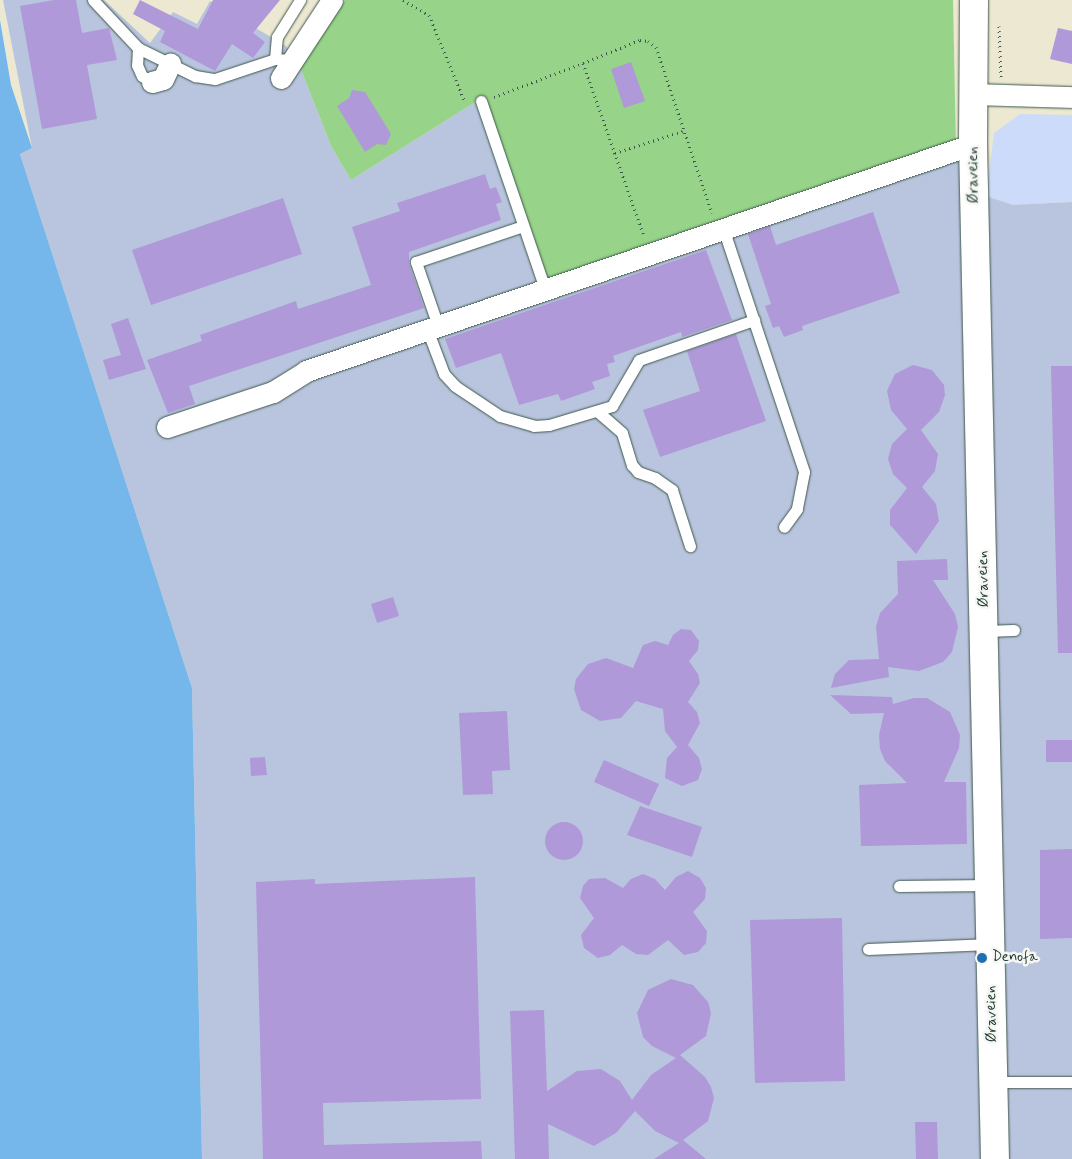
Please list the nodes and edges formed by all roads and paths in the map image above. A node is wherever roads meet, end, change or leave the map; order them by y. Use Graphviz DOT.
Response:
graph roads {
  1 [pos="93,0"];
  2 [pos="300,0"];
  3 [pos="332,0"];
  4 [pos="403,0"];
  5 [pos="974,0"];
  6 [pos="999,19"];
  7 [pos="138,48"];
  8 [pos="583,63"];
  9 [pos="170,64"];
  10 [pos="283,66"];
  11 [pos="152,82"];
  12 [pos="975,94"];
  13 [pos="1002,95"];
  14 [pos="1072,97"];
  15 [pos="482,106"];
  16 [pos="683,131"];
  17 [pos="974,144"];
  18 [pos="615,153"];
  19 [pos="523,226"];
  20 [pos="721,229"];
  21 [pos="650,253"];
  22 [pos="545,289"];
  23 [pos="754,320"];
  24 [pos="432,327"];
  25 [pos="597,411"];
  26 [pos="167,427"];
  27 [pos="784,527"];
  28 [pos="690,546"];
  29 [pos="1014,630"];
  30 [pos="985,632"];
  31 [pos="990,885"];
  32 [pos="899,886"];
  33 [pos="991,944"];
  34 [pos="868,949"];
  35 [pos="993,1082"];
  36 [pos="1072,1082"];
  37 [pos="995,1159"];
  1 -- 7 [label="lane"];
  2 -- 10 [label="lane"];
  3 -- 10 [label="street"];
  4 -- 15 [label="path"];
  5 -- 12 [label="street, Øraveien"];
  6 -- 13 [label="path"];
  7 -- 9 [label="lane"];
  7 -- 11 [label="lane"];
  8 -- 15 [label="path"];
  8 -- 16 [label="path"];
  8 -- 18 [label="path"];
  9 -- 10 [label="lane"];
  9 -- 11 [label="street"];
  12 -- 13 [label="street"];
  12 -- 17 [label="street, Øraveien"];
  13 -- 14 [label="street"];
  15 -- 19 [label="lane"];
  16 -- 18 [label="path"];
  16 -- 20 [label="path"];
  17 -- 20 [label="street"];
  17 -- 30 [label="street, Øraveien"];
  18 -- 21 [label="path"];
  19 -- 22 [label="lane"];
  19 -- 24 [label="lane"];
  20 -- 21 [label="street"];
  20 -- 23 [label="lane"];
  21 -- 22 [label="street"];
  22 -- 24 [label="street"];
  23 -- 25 [label="lane"];
  23 -- 27 [label="lane"];
  24 -- 25 [label="lane"];
  24 -- 26 [label="street"];
  25 -- 28 [label="lane"];
  29 -- 30 [label="lane"];
  30 -- 31 [label="street, Øraveien"];
  31 -- 32 [label="lane"];
  31 -- 33 [label="street, Øraveien"];
  33 -- 34 [label="lane"];
  33 -- 35 [label="street, Øraveien"];
  35 -- 36 [label="lane"];
  35 -- 37 [label="street, Øraveien"];
}
